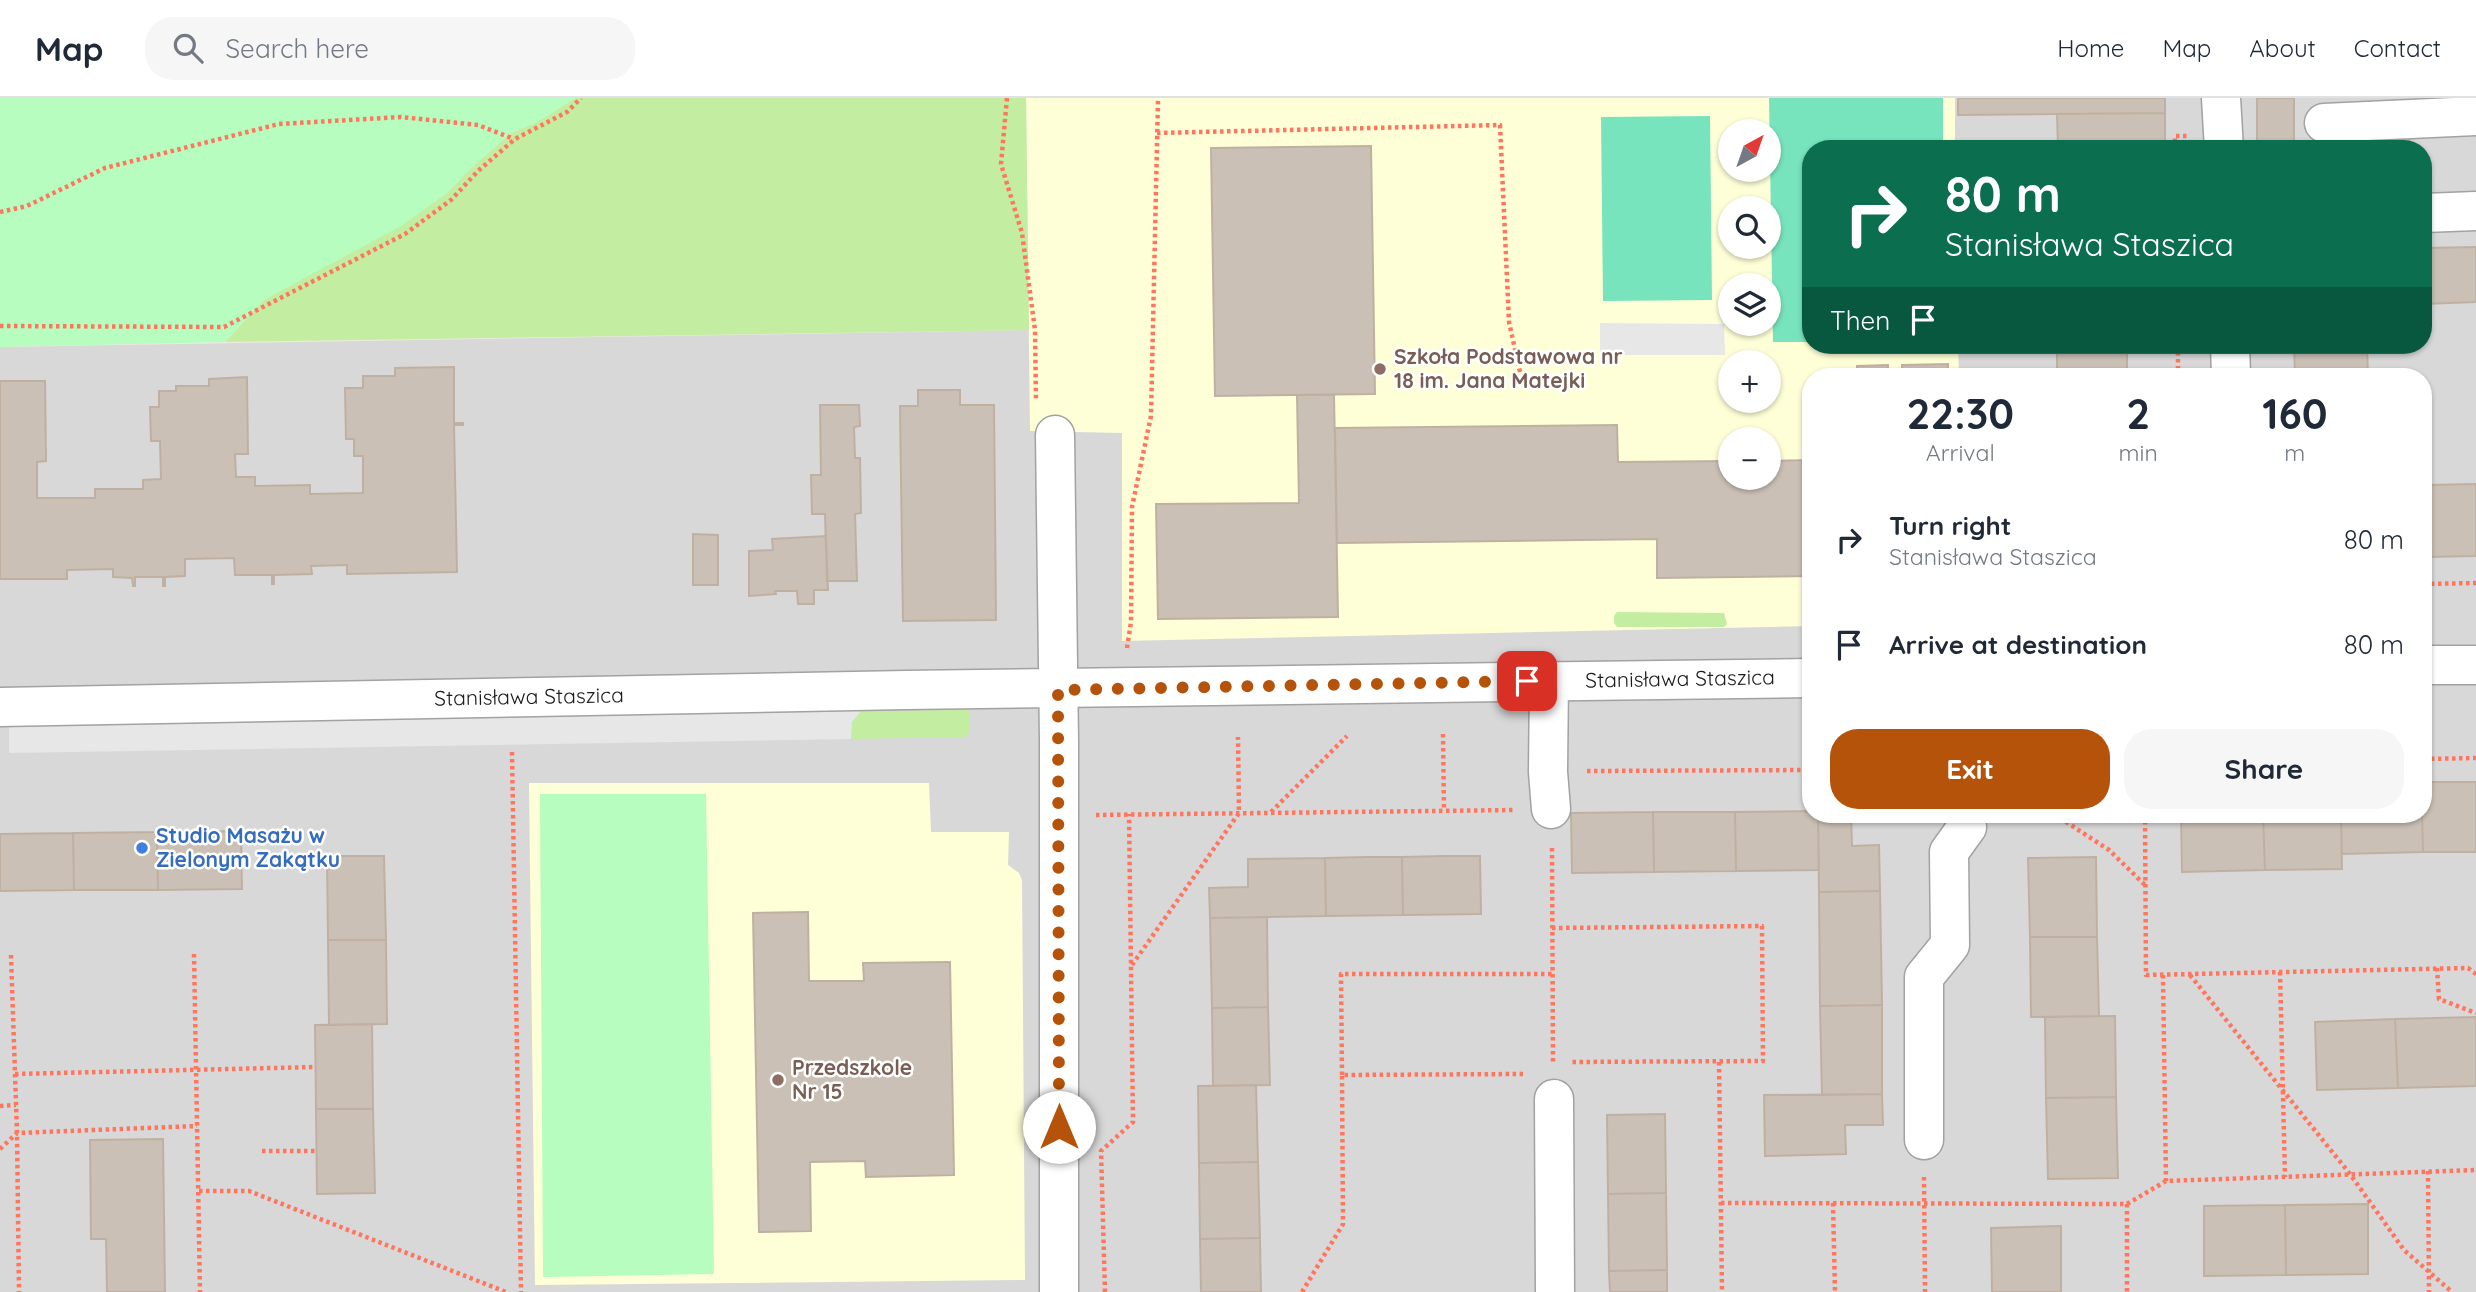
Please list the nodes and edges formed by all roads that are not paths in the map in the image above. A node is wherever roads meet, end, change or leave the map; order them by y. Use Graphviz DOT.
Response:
graph roads {
  1 [pos="2221,98"];
  2 [pos="2476,116"];
  3 [pos="2324,123"];
  4 [pos="2223,140"];
  5 [pos="2476,211"];
  6 [pos="2432,213"];
  7 [pos="1055,443"];
  8 [pos="2476,664"];
  9 [pos="2432,665"];
  10 [pos="1802,678"];
  11 [pos="1549,681"];
  12 [pos="1058,690"];
  13 [pos="0,707"];
  14 [pos="1551,809"];
  15 [pos="1966,823"];
  16 [pos="1553,1087"];
  17 [pos="1924,1140"];
  18 [pos="1059,1292"];
  19 [pos="1555,1292"];
  1 -- 4 [label="street"];
  2 -- 3 [label="street"];
  5 -- 6 [label="street"];
  7 -- 12 [label="street"];
  8 -- 9 [label="street"];
  10 -- 11 [label="street, Stanisława Staszica"];
  11 -- 12 [label="street, Stanisława Staszica"];
  11 -- 14 [label="street"];
  12 -- 13 [label="street, Stanisława Staszica"];
  12 -- 18 [label="street"];
  15 -- 17 [label="street"];
  16 -- 19 [label="street"];
}
